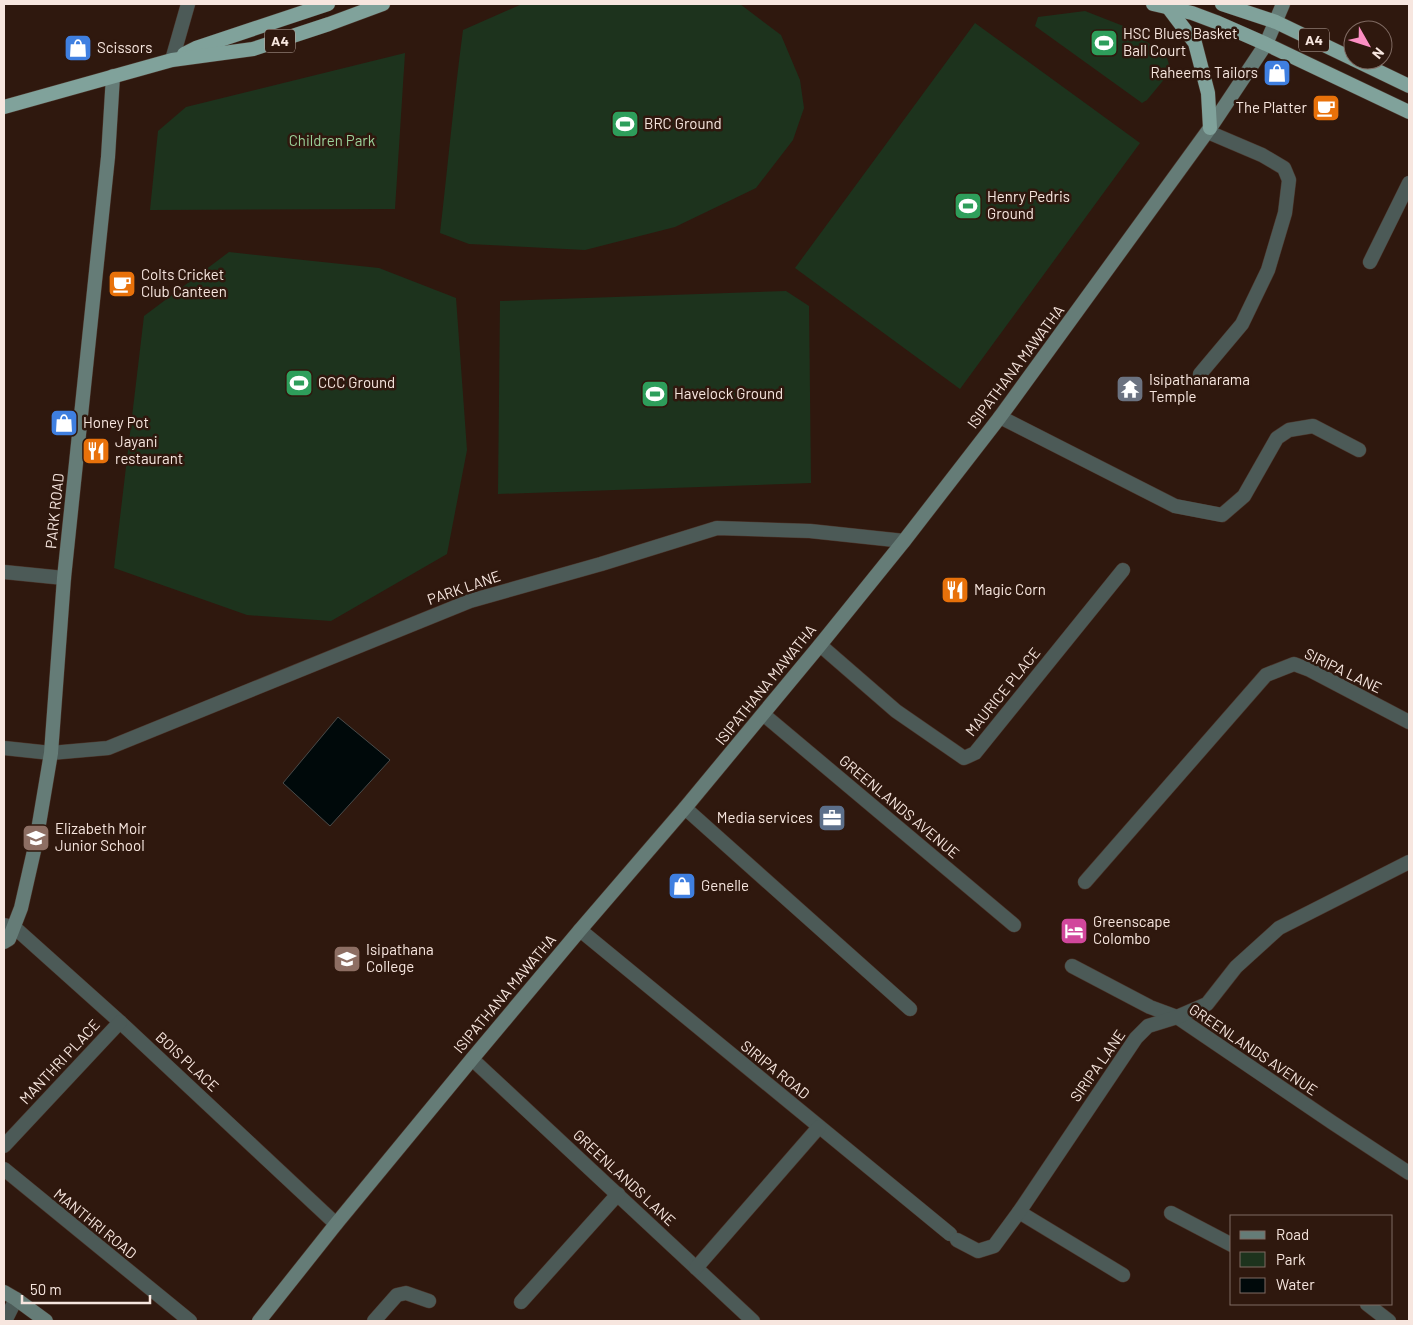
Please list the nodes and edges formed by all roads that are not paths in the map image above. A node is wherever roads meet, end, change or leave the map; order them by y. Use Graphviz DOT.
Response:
graph roads {
  1 [pos="188,4"];
  2 [pos="328,4"];
  3 [pos="383,4"];
  4 [pos="1222,4"];
  5 [pos="1284,4"];
  6 [pos="1160,5"];
  7 [pos="1276,22"];
  8 [pos="1266,44"];
  9 [pos="1343,55"];
  10 [pos="172,60"];
  11 [pos="1375,70"];
  12 [pos="113,76"];
  13 [pos="1409,86"];
  14 [pos="4,107"];
  15 [pos="1409,112"];
  16 [pos="1209,130"];
  17 [pos="1409,183"];
  18 [pos="1370,262"];
  19 [pos="1200,374"];
  20 [pos="1000,416"];
  21 [pos="1359,450"];
  22 [pos="904,540"];
  23 [pos="1123,570"];
  24 [pos="4,572"];
  25 [pos="64,578"];
  26 [pos="820,645"];
  27 [pos="763,714"];
  28 [pos="1409,722"];
  29 [pos="4,748"];
  30 [pos="51,753"];
  31 [pos="685,808"];
  32 [pos="1409,862"];
  33 [pos="1085,882"];
  34 [pos="1014,925"];
  35 [pos="9,926"];
  36 [pos="580,930"];
  37 [pos="4,942"];
  38 [pos="1072,966"];
  39 [pos="910,1009"];
  40 [pos="1177,1017"];
  41 [pos="120,1022"];
  42 [pos="472,1059"];
  43 [pos="819,1127"];
  44 [pos="4,1146"];
  45 [pos="4,1169"];
  46 [pos="1409,1173"];
  47 [pos="618,1194"];
  48 [pos="1019,1212"];
  49 [pos="1171,1213"];
  50 [pos="336,1224"];
  51 [pos="1230,1244"];
  52 [pos="978,1250"];
  53 [pos="696,1268"];
  54 [pos="1123,1275"];
  55 [pos="10,1295"];
  56 [pos="430,1301"];
  57 [pos="521,1302"];
  58 [pos="1369,1305"];
  59 [pos="5,1321"];
  60 [pos="46,1321"];
  61 [pos="190,1321"];
  62 [pos="259,1321"];
  63 [pos="374,1321"];
  64 [pos="753,1321"];
  65 [pos="1389,1321"];
  1 -- 10 [label="street"];
  2 -- 10 [label="highway, A4"];
  3 -- 10 [label="highway, A4"];
  4 -- 7 [label="highway, A4"];
  5 -- 7 [label="main road, ISIPATHANA MAWATHA"];
  6 -- 8 [label="highway, A4"];
  6 -- 16 [label="highway"];
  7 -- 8 [label="main road, ISIPATHANA MAWATHA"];
  7 -- 9 [label="highway, A4"];
  8 -- 15 [label="highway, A4"];
  8 -- 16 [label="main road, ISIPATHANA MAWATHA"];
  10 -- 12 [label="highway, A4"];
  11 -- 13 [label="highway, A4"];
  12 -- 14 [label="highway, A4"];
  12 -- 25 [label="main road, PARK ROAD"];
  16 -- 19 [label="street"];
  16 -- 20 [label="main road, ISIPATHANA MAWATHA"];
  17 -- 18 [label="street"];
  20 -- 21 [label="street"];
  20 -- 22 [label="main road, ISIPATHANA MAWATHA"];
  22 -- 26 [label="main road, ISIPATHANA MAWATHA"];
  22 -- 30 [label="street, PARK LANE"];
  23 -- 26 [label="street, MAURICE PLACE"];
  24 -- 25 [label="street"];
  25 -- 30 [label="main road, PARK ROAD"];
  26 -- 27 [label="main road, ISIPATHANA MAWATHA"];
  27 -- 31 [label="main road, ISIPATHANA MAWATHA"];
  27 -- 34 [label="street, GREENLANDS AVENUE"];
  28 -- 33 [label="street, SIRIPA LANE"];
  29 -- 30 [label="street, PARK LANE"];
  30 -- 35 [label="main road, PARK ROAD"];
  31 -- 36 [label="main road, ISIPATHANA MAWATHA"];
  31 -- 39 [label="street"];
  32 -- 40 [label="street, SIRIPA LANE"];
  35 -- 37 [label="main road, PARK ROAD"];
  35 -- 41 [label="street, BOIS PLACE"];
  36 -- 42 [label="main road, ISIPATHANA MAWATHA"];
  36 -- 43 [label="street, SIRIPA ROAD"];
  38 -- 40 [label="street, GREENLANDS AVENUE"];
  40 -- 46 [label="street, GREENLANDS AVENUE"];
  40 -- 48 [label="street, SIRIPA LANE"];
  41 -- 44 [label="street, MANTHRI PLACE"];
  41 -- 50 [label="street, BOIS PLACE"];
  42 -- 47 [label="street, GREENLANDS LANE"];
  42 -- 50 [label="main road, ISIPATHANA MAWATHA"];
  43 -- 52 [label="street, SIRIPA ROAD"];
  43 -- 53 [label="street"];
  45 -- 61 [label="street, MANTHRI ROAD"];
  47 -- 53 [label="street, GREENLANDS LANE"];
  47 -- 57 [label="street"];
  48 -- 52 [label="street, SIRIPA LANE"];
  48 -- 54 [label="street"];
  49 -- 51 [label="street"];
  50 -- 62 [label="main road, ISIPATHANA MAWATHA"];
  53 -- 64 [label="street, GREENLANDS LANE"];
  55 -- 59 [label="street"];
  55 -- 60 [label="main road"];
  56 -- 63 [label="street"];
  58 -- 65 [label="street"];
}
